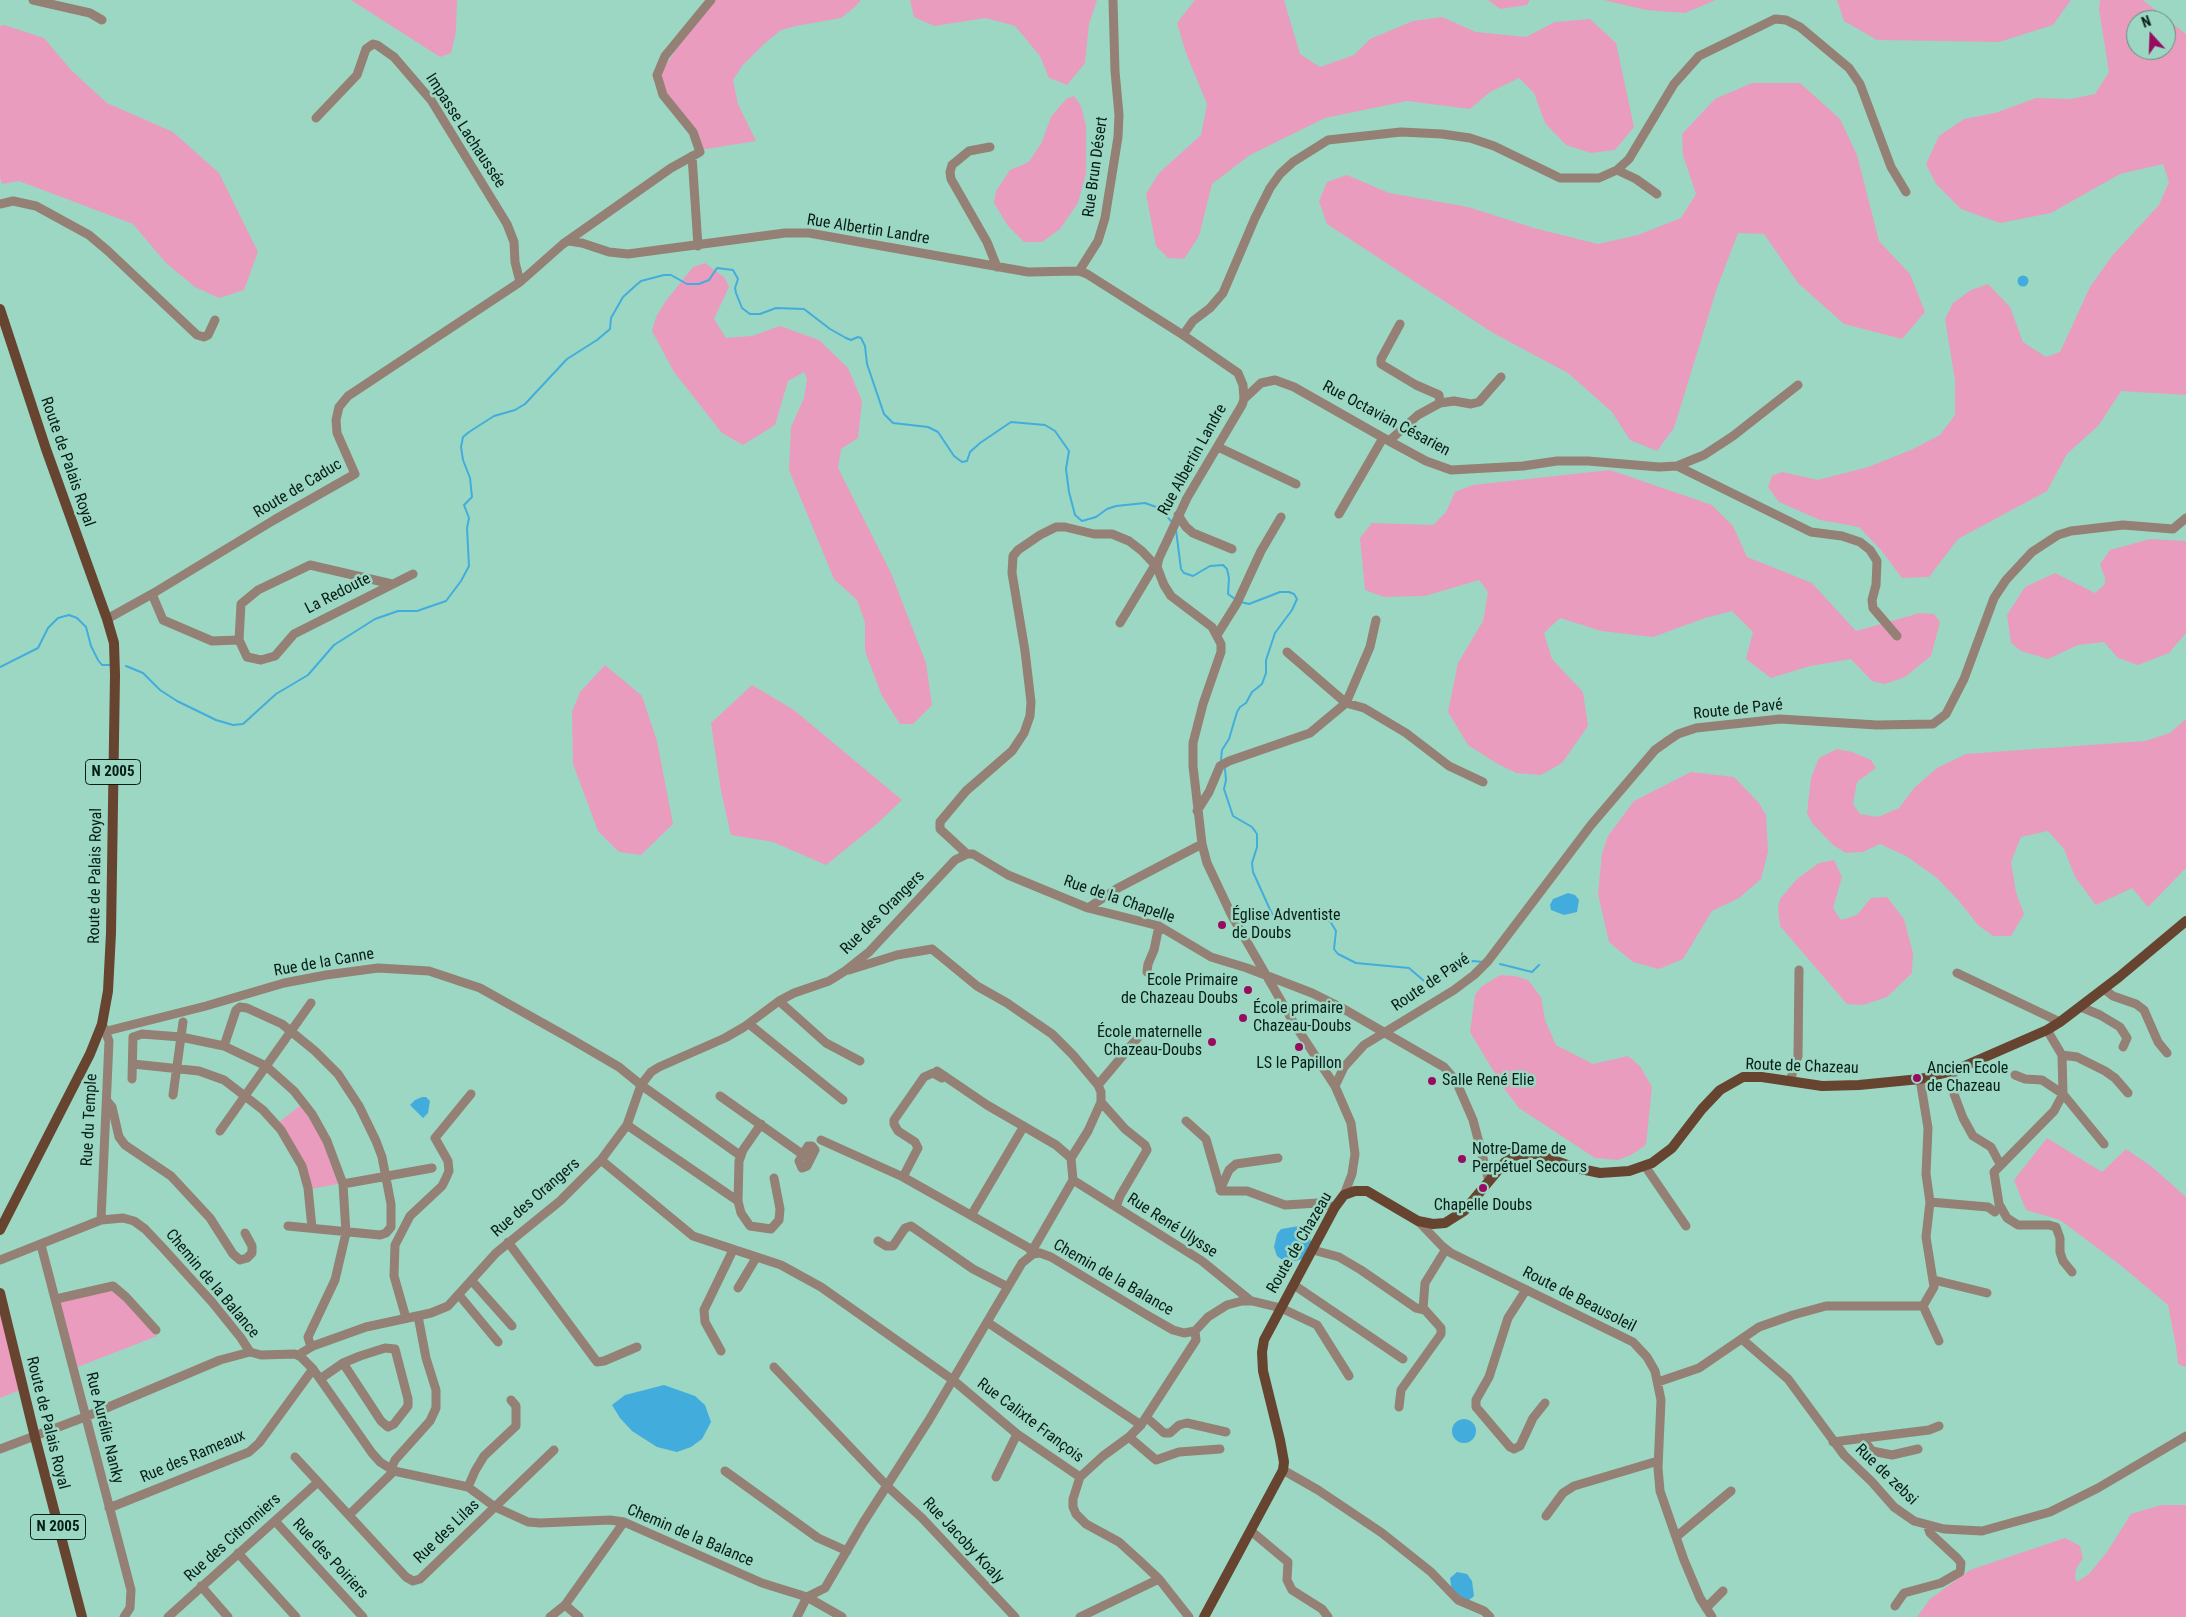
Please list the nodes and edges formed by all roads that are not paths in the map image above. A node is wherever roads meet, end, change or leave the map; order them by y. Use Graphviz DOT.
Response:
graph roads {
  1 [pos="33,0"];
  2 [pos="711,0"];
  3 [pos="1114,0"];
  4 [pos="102,20"];
  5 [pos="316,118"];
  6 [pos="990,146"];
  7 [pos="692,156"];
  8 [pos="1617,170"];
  9 [pos="1906,192"];
  10 [pos="1658,194"];
  11 [pos="0,204"];
  12 [pos="568,241"];
  13 [pos="698,246"];
  14 [pos="997,266"];
  15 [pos="1079,271"];
  16 [pos="520,282"];
  17 [pos="0,308"];
  18 [pos="215,320"];
  19 [pos="1400,324"];
  20 [pos="1183,335"];
  21 [pos="1501,377"];
  22 [pos="1798,385"];
  23 [pos="1244,399"];
  24 [pos="1440,402"];
  25 [pos="1386,440"];
  26 [pos="1218,447"];
  27 [pos="1677,466"];
  28 [pos="1296,484"];
  29 [pos="1339,514"];
  30 [pos="1281,517"];
  31 [pos="1177,518"];
  32 [pos="2186,518"];
  33 [pos="1232,549"];
  34 [pos="1156,566"];
  35 [pos="413,574"];
  36 [pos="392,584"];
  37 [pos="152,594"];
  38 [pos="107,619"];
  39 [pos="1376,620"];
  40 [pos="1120,623"];
  41 [pos="1217,635"];
  42 [pos="1897,636"];
  43 [pos="239,640"];
  44 [pos="1287,652"];
  45 [pos="1346,703"];
  46 [pos="1483,782"];
  47 [pos="1197,811"];
  48 [pos="1202,844"];
  49 [pos="967,854"];
  50 [pos="1088,908"];
  51 [pos="2186,921"];
  52 [pos="1159,926"];
  53 [pos="1799,970"];
  54 [pos="845,971"];
  55 [pos="1147,972"];
  56 [pos="1957,974"];
  57 [pos="1266,976"];
  58 [pos="2104,989"];
  59 [pos="779,1001"];
  60 [pos="311,1003"];
  61 [pos="2081,1007"];
  62 [pos="182,1022"];
  63 [pos="2060,1022"];
  64 [pos="749,1024"];
  65 [pos="104,1028"];
  66 [pos="2047,1030"];
  67 [pos="291,1031"];
  68 [pos="1383,1033"];
  69 [pos="1140,1035"];
  70 [pos="180,1036"];
  71 [pos="224,1046"];
  72 [pos="2123,1047"];
  73 [pos="2167,1053"];
  74 [pos="2062,1055"];
  75 [pos="860,1061"];
  76 [pos="132,1064"];
  77 [pos="266,1066"];
  78 [pos="176,1069"];
  79 [pos="937,1071"];
  80 [pos="1953,1072"];
  81 [pos="2016,1075"];
  82 [pos="132,1079"];
  83 [pos="1920,1079"];
  84 [pos="1790,1081"];
  85 [pos="1098,1085"];
  86 [pos="641,1086"];
  87 [pos="1335,1086"];
  88 [pos="958,1090"];
  89 [pos="2128,1093"];
  90 [pos="471,1094"];
  91 [pos="2063,1094"];
  92 [pos="173,1095"];
  93 [pos="246,1095"];
  94 [pos="720,1096"];
  95 [pos="843,1100"];
  96 [pos="107,1101"];
  97 [pos="1101,1102"];
  98 [pos="1186,1121"];
  99 [pos="761,1124"];
  100 [pos="627,1125"];
  101 [pos="1024,1126"];
  102 [pos="220,1131"];
  103 [pos="821,1140"];
  104 [pos="2104,1144"];
  105 [pos="802,1154"];
  106 [pos="741,1156"];
  107 [pos="1071,1158"];
  108 [pos="1278,1158"];
  109 [pos="601,1160"];
  110 [pos="2000,1164"];
  111 [pos="1645,1166"];
  112 [pos="432,1168"];
  113 [pos="386,1176"];
  114 [pos="903,1177"];
  115 [pos="774,1178"];
  116 [pos="1073,1180"];
  117 [pos="1489,1181"];
  118 [pos="343,1184"];
  119 [pos="1220,1190"];
  120 [pos="1344,1195"];
  121 [pos="738,1201"];
  122 [pos="1930,1202"];
  123 [pos="1116,1207"];
  124 [pos="1335,1207"];
  125 [pos="1995,1212"];
  126 [pos="972,1214"];
  127 [pos="101,1220"];
  128 [pos="1418,1221"];
  129 [pos="288,1226"];
  130 [pos="1686,1226"];
  131 [pos="312,1228"];
  132 [pos="0,1230"];
  133 [pos="244,1233"];
  134 [pos="346,1233"];
  135 [pos="878,1241"];
  136 [pos="508,1242"];
  137 [pos="41,1245"];
  138 [pos="1446,1249"];
  139 [pos="733,1250"];
  140 [pos="1313,1250"];
  141 [pos="1032,1252"];
  142 [pos="756,1258"];
  143 [pos="0,1260"];
  144 [pos="2072,1272"];
  145 [pos="1934,1280"];
  146 [pos="472,1281"];
  147 [pos="1294,1284"];
  148 [pos="738,1288"];
  149 [pos="1008,1288"];
  150 [pos="1526,1290"];
  151 [pos="0,1293"];
  152 [pos="1988,1294"];
  153 [pos="459,1295"];
  154 [pos="56,1299"];
  155 [pos="1252,1301"];
  156 [pos="1923,1306"];
  157 [pos="1280,1308"];
  158 [pos="1423,1309"];
  159 [pos="418,1316"];
  160 [pos="406,1318"];
  161 [pos="987,1322"];
  162 [pos="512,1326"];
  163 [pos="156,1330"];
  164 [pos="1195,1331"];
  165 [pos="1743,1340"];
  166 [pos="1939,1341"];
  167 [pos="498,1342"];
  168 [pos="311,1347"];
  169 [pos="636,1347"];
  170 [pos="721,1351"];
  171 [pos="250,1352"];
  172 [pos="298,1355"];
  173 [pos="1403,1359"];
  174 [pos="343,1363"];
  175 [pos="774,1367"];
  176 [pos="313,1369"];
  177 [pos="1349,1376"];
  178 [pos="320,1379"];
  179 [pos="953,1380"];
  180 [pos="1658,1382"];
  181 [pos="511,1400"];
  182 [pos="1546,1404"];
  183 [pos="1398,1406"];
  184 [pos="85,1417"];
  185 [pos="1144,1421"];
  186 [pos="1939,1426"];
  187 [pos="1226,1432"];
  188 [pos="1017,1434"];
  189 [pos="2186,1436"];
  190 [pos="35,1437"];
  191 [pos="1129,1437"];
  192 [pos="1862,1438"];
  193 [pos="1833,1442"];
  194 [pos="1220,1449"];
  195 [pos="1918,1449"];
  196 [pos="0,1450"];
  197 [pos="554,1450"];
  198 [pos="295,1457"];
  199 [pos="1658,1461"];
  200 [pos="392,1470"];
  201 [pos="1283,1470"];
  202 [pos="725,1472"];
  203 [pos="996,1477"];
  204 [pos="1080,1477"];
  205 [pos="318,1482"];
  206 [pos="468,1487"];
  207 [pos="888,1487"];
  208 [pos="1732,1491"];
  209 [pos="495,1507"];
  210 [pos="109,1508"];
  211 [pos="349,1515"];
  212 [pos="1546,1516"];
  213 [pos="275,1521"];
  214 [pos="624,1522"];
  215 [pos="1927,1525"];
  216 [pos="1251,1531"];
  217 [pos="1676,1537"];
  218 [pos="847,1551"];
  219 [pos="238,1553"];
  220 [pos="1159,1579"];
  221 [pos="202,1586"];
  222 [pos="1723,1591"];
  223 [pos="807,1597"];
  224 [pos="565,1604"];
  225 [pos="1895,1606"];
  226 [pos="1706,1608"];
  227 [pos="82,1617"];
  228 [pos="124,1617"];
  229 [pos="168,1617"];
  230 [pos="228,1617"];
  231 [pos="296,1617"];
  232 [pos="363,1617"];
  233 [pos="550,1617"];
  234 [pos="579,1617"];
  235 [pos="797,1617"];
  236 [pos="842,1617"];
  237 [pos="1015,1617"];
  238 [pos="1080,1617"];
  239 [pos="1189,1617"];
  240 [pos="1204,1617"];
  241 [pos="1328,1617"];
  242 [pos="1490,1617"];
  243 [pos="1712,1617"];
  1 -- 4 [label="street"];
  2 -- 7 [label="street"];
  3 -- 15 [label="street, Rue Brun Désert"];
  5 -- 16 [label="street, Impasse Lachaussée"];
  6 -- 14 [label="street"];
  7 -- 12 [label="street, Route de Caduc"];
  7 -- 13 [label="street"];
  8 -- 9 [label="street"];
  8 -- 10 [label="street"];
  8 -- 20 [label="street"];
  11 -- 18 [label="street"];
  12 -- 13 [label="street, Rue Albertin Landre"];
  12 -- 16 [label="street, Route de Caduc"];
  13 -- 14 [label="street, Rue Albertin Landre"];
  14 -- 15 [label="street, Rue Albertin Landre"];
  15 -- 20 [label="street, Rue Albertin Landre"];
  16 -- 37 [label="street, Route de Caduc"];
  17 -- 38 [label="main road, Route de Palais Royal / N 2005"];
  19 -- 24 [label="street"];
  20 -- 23 [label="street, Rue Albertin Landre"];
  21 -- 24 [label="street"];
  22 -- 27 [label="street, Rue Octavian Césarien"];
  23 -- 25 [label="street, Rue Octavian Césarien"];
  23 -- 26 [label="street, Rue Albertin Landre"];
  24 -- 25 [label="street"];
  25 -- 27 [label="street, Rue Octavian Césarien"];
  25 -- 29 [label="street"];
  26 -- 28 [label="street"];
  26 -- 31 [label="street, Rue Albertin Landre"];
  27 -- 42 [label="street"];
  30 -- 41 [label="street"];
  31 -- 33 [label="street"];
  31 -- 34 [label="street, Rue Albertin Landre"];
  32 -- 68 [label="street, Route de Pavé"];
  34 -- 40 [label="street, Rue Albertin Landre"];
  34 -- 41 [label="street"];
  34 -- 49 [label="street, Rue de la Chapelle"];
  35 -- 36 [label="street"];
  36 -- 43 [label="street, La Redoute"];
  36 -- 43 [label="street, La Redoute"];
  37 -- 38 [label="street, Route de Caduc"];
  37 -- 43 [label="street"];
  38 -- 65 [label="main road, Route de Palais Royal / N 2005"];
  39 -- 45 [label="street"];
  41 -- 47 [label="street"];
  44 -- 45 [label="street"];
  45 -- 46 [label="street"];
  45 -- 47 [label="street"];
  47 -- 48 [label="street"];
  48 -- 50 [label="street"];
  48 -- 57 [label="street"];
  49 -- 50 [label="street, Rue de la Chapelle"];
  49 -- 54 [label="street, Rue des Orangers"];
  50 -- 52 [label="street, Rue de la Chapelle"];
  51 -- 58 [label="main road, Route de Chazeau"];
  52 -- 55 [label="street"];
  52 -- 57 [label="street, Rue de la Chapelle"];
  53 -- 84 [label="street"];
  54 -- 59 [label="street, Rue des Orangers"];
  54 -- 85 [label="street"];
  56 -- 63 [label="street"];
  57 -- 68 [label="street, Rue de la Chapelle"];
  57 -- 87 [label="street"];
  58 -- 61 [label="main road, Route de Chazeau"];
  58 -- 73 [label="street"];
  59 -- 64 [label="street, Rue des Orangers"];
  59 -- 75 [label="street"];
  60 -- 67 [label="street"];
  61 -- 63 [label="main road, Route de Chazeau"];
  61 -- 72 [label="street"];
  62 -- 70 [label="street"];
  63 -- 66 [label="main road, Route de Chazeau"];
  64 -- 86 [label="street, Rue des Orangers"];
  64 -- 95 [label="street"];
  65 -- 86 [label="street, Rue de la Canne"];
  65 -- 96 [label="street, Rue du Temple"];
  65 -- 132 [label="main road, Route de Palais Royal / N 2005"];
  66 -- 74 [label="street"];
  66 -- 80 [label="main road, Route de Chazeau"];
  67 -- 71 [label="street"];
  67 -- 77 [label="street"];
  67 -- 113 [label="street"];
  68 -- 87 [label="street, Route de Pavé"];
  68 -- 117 [label="street, Rue de la Chapelle"];
  69 -- 85 [label="street"];
  70 -- 71 [label="street"];
  70 -- 76 [label="street"];
  70 -- 78 [label="street"];
  71 -- 77 [label="street"];
  74 -- 89 [label="street"];
  74 -- 91 [label="street"];
  76 -- 78 [label="street"];
  76 -- 82 [label="street"];
  77 -- 93 [label="street"];
  77 -- 118 [label="street"];
  78 -- 92 [label="street"];
  78 -- 93 [label="street"];
  79 -- 101 [label="street"];
  80 -- 83 [label="main road, Route de Chazeau"];
  80 -- 110 [label="street"];
  81 -- 91 [label="street"];
  83 -- 84 [label="main road, Route de Chazeau"];
  83 -- 122 [label="street"];
  84 -- 111 [label="main road, Route de Chazeau"];
  85 -- 97 [label="street"];
  86 -- 100 [label="street, Rue des Orangers"];
  86 -- 106 [label="street, Rue de la Canne"];
  87 -- 120 [label="street"];
  88 -- 114 [label="street"];
  90 -- 160 [label="street"];
  91 -- 104 [label="street"];
  91 -- 110 [label="street"];
  93 -- 102 [label="street"];
  93 -- 131 [label="street"];
  94 -- 99 [label="street"];
  96 -- 127 [label="street, Rue du Temple"];
  96 -- 133 [label="street"];
  97 -- 107 [label="street"];
  97 -- 123 [label="street"];
  98 -- 119 [label="street"];
  99 -- 105 [label="street"];
  99 -- 106 [label="street"];
  100 -- 109 [label="street, Rue des Orangers"];
  100 -- 121 [label="street"];
  101 -- 107 [label="street"];
  101 -- 126 [label="street"];
  103 -- 114 [label="street"];
  106 -- 121 [label="street"];
  107 -- 116 [label="street"];
  108 -- 119 [label="street"];
  109 -- 136 [label="street, Rue des Orangers"];
  109 -- 139 [label="street, Rue Calixte François"];
  110 -- 144 [label="street"];
  111 -- 117 [label="main road, Route de Chazeau"];
  111 -- 130 [label="street"];
  112 -- 113 [label="street"];
  113 -- 118 [label="street"];
  113 -- 134 [label="street"];
  114 -- 126 [label="street"];
  115 -- 121 [label="street"];
  116 -- 123 [label="street, Rue René Ulysse"];
  116 -- 141 [label="street"];
  117 -- 128 [label="main road, Route de Chazeau"];
  118 -- 134 [label="street"];
  119 -- 124 [label="street"];
  120 -- 124 [label="main road, Route de Chazeau"];
  120 -- 128 [label="main road, Route de Chazeau"];
  122 -- 125 [label="street"];
  122 -- 145 [label="street"];
  123 -- 155 [label="street, Rue René Ulysse"];
  124 -- 140 [label="main road, Route de Chazeau"];
  126 -- 141 [label="street"];
  127 -- 137 [label="street, Chemin de la Balance"];
  127 -- 171 [label="street, Chemin de la Balance"];
  128 -- 138 [label="street, Route de Beausoleil"];
  129 -- 131 [label="street"];
  131 -- 134 [label="street"];
  134 -- 168 [label="street"];
  135 -- 149 [label="street"];
  136 -- 146 [label="street, Rue des Orangers"];
  136 -- 169 [label="street"];
  137 -- 143 [label="street, Chemin de la Balance"];
  137 -- 154 [label="street, Rue Aurélie Nanky"];
  138 -- 150 [label="street, Route de Beausoleil"];
  138 -- 158 [label="street"];
  139 -- 142 [label="street, Rue Calixte François"];
  139 -- 170 [label="street"];
  140 -- 147 [label="main road, Route de Chazeau"];
  140 -- 158 [label="street"];
  141 -- 149 [label="street, Chemin de la Balance"];
  141 -- 164 [label="street, Chemin de la Balance"];
  142 -- 148 [label="street"];
  142 -- 179 [label="street, Rue Calixte François"];
  145 -- 152 [label="street"];
  145 -- 156 [label="street"];
  146 -- 153 [label="street, Rue des Orangers"];
  146 -- 162 [label="street"];
  147 -- 157 [label="main road, Route de Chazeau"];
  147 -- 173 [label="street"];
  149 -- 161 [label="street, Chemin de la Balance"];
  150 -- 180 [label="street, Route de Beausoleil"];
  150 -- 182 [label="street"];
  151 -- 190 [label="main road, Route de Palais Royal / N 2005"];
  153 -- 159 [label="street, Rue des Orangers"];
  153 -- 167 [label="street"];
  154 -- 163 [label="street"];
  154 -- 184 [label="street, Rue Aurélie Nanky"];
  155 -- 157 [label="street"];
  155 -- 164 [label="street"];
  156 -- 165 [label="street"];
  156 -- 166 [label="street"];
  157 -- 177 [label="street"];
  157 -- 201 [label="main road, Route de Chazeau"];
  158 -- 183 [label="street"];
  159 -- 160 [label="street, Rue des Orangers"];
  159 -- 200 [label="street"];
  160 -- 168 [label="street, Rue des Orangers"];
  161 -- 179 [label="street, Chemin de la Balance"];
  161 -- 185 [label="street"];
  164 -- 185 [label="street, Rue Calixte François"];
  165 -- 180 [label="street"];
  165 -- 193 [label="street, Rue de zebsi"];
  168 -- 172 [label="street, Rue des Orangers"];
  171 -- 172 [label="street, Chemin de la Balance"];
  171 -- 184 [label="street"];
  172 -- 176 [label="street, Chemin de la Balance"];
  174 -- 174 [label="street"];
  174 -- 178 [label="street"];
  175 -- 207 [label="street, Rue Jacoby Koaly"];
  176 -- 178 [label="street, Chemin de la Balance"];
  176 -- 210 [label="street, Rue des Rameaux"];
  178 -- 200 [label="street, Chemin de la Balance"];
  179 -- 188 [label="street, Rue Calixte François"];
  179 -- 207 [label="street, Chemin de la Balance"];
  180 -- 199 [label="street, Route de Beausoleil"];
  181 -- 206 [label="street"];
  184 -- 190 [label="street"];
  184 -- 210 [label="street, Rue Aurélie Nanky"];
  185 -- 187 [label="street"];
  185 -- 191 [label="street, Rue Calixte François"];
  186 -- 192 [label="street"];
  188 -- 203 [label="street"];
  188 -- 204 [label="street, Rue Calixte François"];
  189 -- 215 [label="street, Rue de zebsi"];
  190 -- 196 [label="street"];
  190 -- 227 [label="main road, Route de Palais Royal / N 2005"];
  191 -- 194 [label="street"];
  191 -- 204 [label="street, Rue Calixte François"];
  192 -- 193 [label="street"];
  192 -- 195 [label="street"];
  193 -- 215 [label="street, Rue de zebsi"];
  197 -- 209 [label="street, Rue des Lilas"];
  198 -- 205 [label="street"];
  199 -- 212 [label="street"];
  199 -- 217 [label="street, Route de Beausoleil"];
  200 -- 206 [label="street, Chemin de la Balance"];
  200 -- 211 [label="street"];
  201 -- 216 [label="main road"];
  201 -- 242 [label="street"];
  202 -- 218 [label="street"];
  204 -- 220 [label="street"];
  205 -- 211 [label="street"];
  205 -- 213 [label="street, Rue des Citronniers"];
  206 -- 209 [label="street, Chemin de la Balance"];
  207 -- 218 [label="street, Chemin de la Balance"];
  207 -- 237 [label="street, Rue Jacoby Koaly"];
  208 -- 217 [label="street"];
  209 -- 211 [label="street, Rue des Lilas"];
  209 -- 214 [label="street, Chemin de la Balance"];
  210 -- 228 [label="street, Rue Aurélie Nanky"];
  213 -- 219 [label="street, Rue des Citronniers"];
  213 -- 232 [label="street, Rue des Poiriers"];
  214 -- 223 [label="street, Chemin de la Balance"];
  214 -- 224 [label="street"];
  215 -- 225 [label="street"];
  216 -- 240 [label="main road"];
  216 -- 241 [label="street"];
  217 -- 226 [label="street, Route de Beausoleil"];
  218 -- 223 [label="street, Chemin de la Balance"];
  219 -- 221 [label="street, Rue des Citronniers"];
  219 -- 231 [label="street"];
  220 -- 238 [label="street"];
  220 -- 239 [label="street"];
  221 -- 229 [label="street, Rue des Citronniers"];
  221 -- 230 [label="street"];
  222 -- 226 [label="street"];
  223 -- 235 [label="street"];
  223 -- 236 [label="street"];
  224 -- 233 [label="street"];
  224 -- 234 [label="street"];
  226 -- 243 [label="street, Route de Beausoleil"];
}
